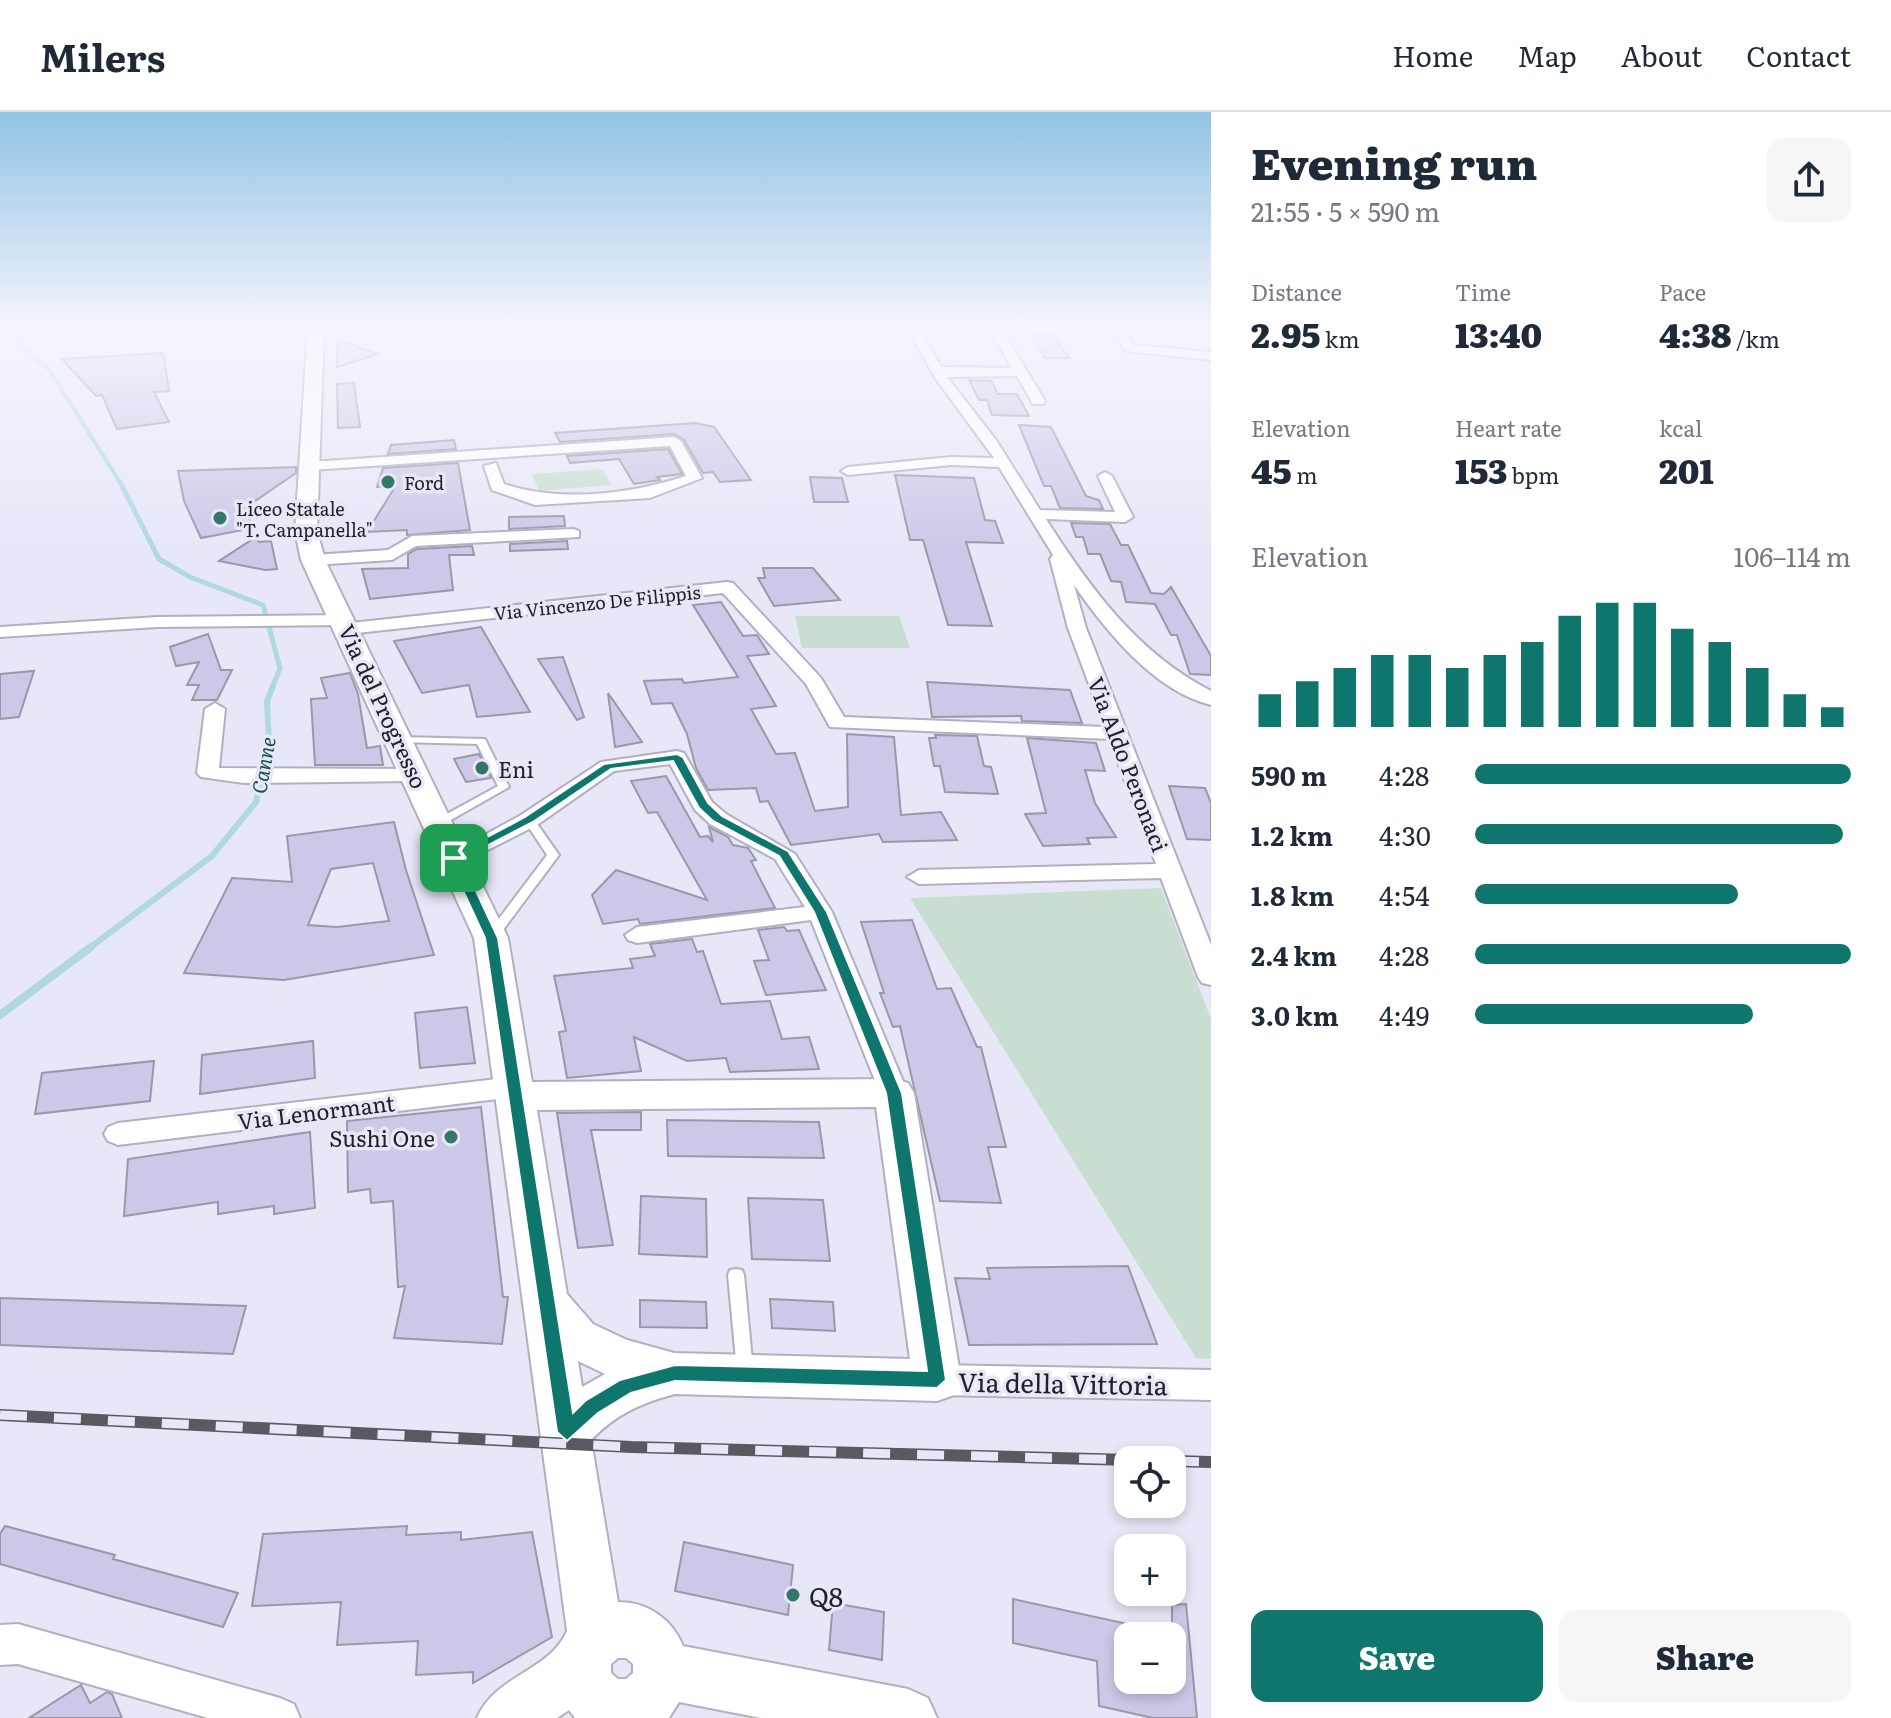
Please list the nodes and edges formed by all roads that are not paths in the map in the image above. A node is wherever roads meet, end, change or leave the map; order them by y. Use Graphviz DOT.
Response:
graph roads {
  1 [pos="316,401"];
  2 [pos="959,401"];
  3 [pos="503,452"];
  4 [pos="1004,463"];
  5 [pos="491,466"];
  6 [pos="320,471"];
  7 [pos="848,471"];
  8 [pos="1105,476"];
  9 [pos="1034,514"];
  10 [pos="573,534"];
  11 [pos="1055,549"];
  12 [pos="313,560"];
  13 [pos="346,625"];
  14 [pos="0,632"];
  15 [pos="1211,699"];
  16 [pos="215,709"];
  17 [pos="1117,733"];
  18 [pos="400,740"];
  19 [pos="416,775"];
  20 [pos="529,820"];
  21 [pos="438,823"];
  22 [pos="454,858"];
  23 [pos="1170,871"];
  24 [pos="919,877"];
  25 [pos="820,912"];
  26 [pos="637,935"];
  27 [pos="491,938"];
  28 [pos="1211,977"];
  29 [pos="514,1091"];
  30 [pos="894,1093"];
  31 [pos="118,1134"];
  32 [pos="736,1275"];
  33 [pos="548,1304"];
  34 [pos="675,1373"];
  35 [pos="746,1374"];
  36 [pos="937,1380"];
  37 [pos="1211,1385"];
  38 [pos="567,1432"];
  39 [pos="0,1645"];
  40 [pos="596,1681"];
  41 [pos="280,1718"];
  42 [pos="506,1718"];
  43 [pos="908,1718"];
  1 -- 6 [label="street, Via del Progresso"];
  2 -- 4 [label="street"];
  3 -- 5 [label="street"];
  3 -- 5 [label="street"];
  3 -- 6 [label="street"];
  4 -- 7 [label="street"];
  4 -- 9 [label="street"];
  5 -- 6 [label="street"];
  6 -- 12 [label="street, Via del Progresso"];
  8 -- 9 [label="street"];
  9 -- 11 [label="street"];
  10 -- 12 [label="street"];
  11 -- 15 [label="street"];
  11 -- 17 [label="street, Via Aldo Peronaci"];
  12 -- 13 [label="street, Via del Progresso"];
  13 -- 14 [label="street"];
  13 -- 17 [label="street, Via Vincenzo De Filippis"];
  13 -- 18 [label="street, Via del Progresso"];
  16 -- 19 [label="street"];
  17 -- 23 [label="street, Via Aldo Peronaci"];
  18 -- 19 [label="street, Via del Progresso"];
  18 -- 21 [label="lane"];
  19 -- 21 [label="street, Via del Progresso"];
  20 -- 22 [label="street"];
  20 -- 25 [label="street"];
  20 -- 27 [label="lane"];
  21 -- 22 [label="street, Via del Progresso"];
  22 -- 27 [label="street, Via del Progresso"];
  23 -- 24 [label="street"];
  23 -- 28 [label="street, Via Aldo Peronaci"];
  25 -- 26 [label="street"];
  25 -- 30 [label="street"];
  27 -- 29 [label="street, Via del Progresso"];
  29 -- 30 [label="street"];
  29 -- 31 [label="street, Via Lenormant"];
  29 -- 33 [label="street, Via del Progresso"];
  30 -- 36 [label="street"];
  32 -- 35 [label="lane"];
  33 -- 34 [label="street, Via della Vittoria"];
  33 -- 38 [label="street, Via del Progresso"];
  34 -- 35 [label="street, Via della Vittoria"];
  34 -- 38 [label="street, Via della Vittoria"];
  35 -- 36 [label="street, Via della Vittoria"];
  36 -- 37 [label="street, Via della Vittoria"];
  38 -- 40 [label="street, Via del Progresso"];
  39 -- 41 [label="street"];
  40 -- 42 [label="street"];
  40 -- 43 [label="street"];
}
